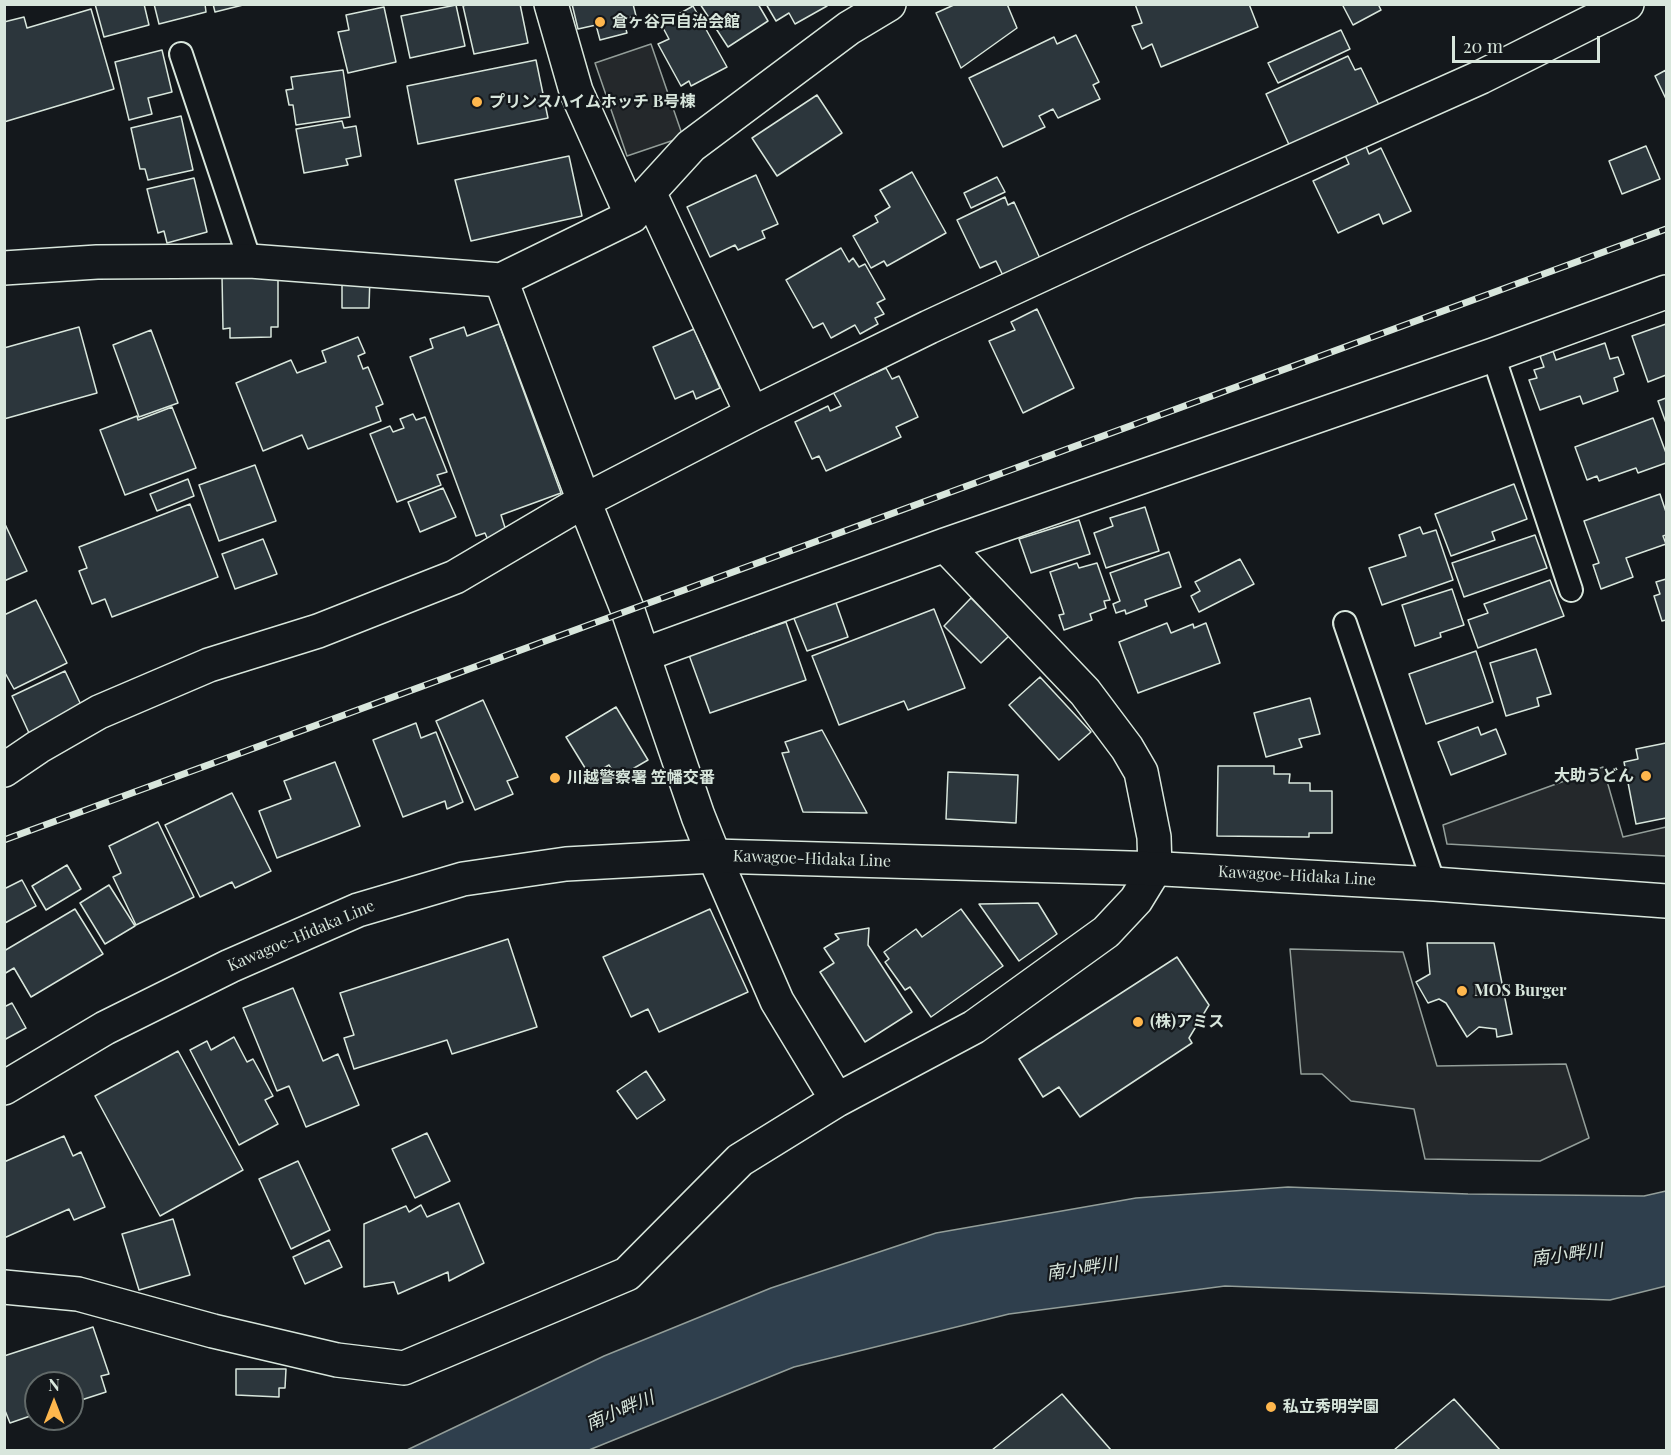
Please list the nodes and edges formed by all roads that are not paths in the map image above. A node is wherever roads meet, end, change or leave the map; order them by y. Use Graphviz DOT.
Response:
graph roads {
  1 [pos="550,4"];
  2 [pos="889,4"];
  3 [pos="1610,8"];
  4 [pos="843,16"];
  5 [pos="181,54"];
  6 [pos="640,204"];
  7 [pos="250,261"];
  8 [pos="4,268"];
  9 [pos="501,280"];
  10 [pos="1666,292"];
  11 [pos="1493,355"];
  12 [pos="752,414"];
  13 [pos="584,501"];
  14 [pos="945,544"];
  15 [pos="1571,590"];
  16 [pos="1345,624"];
  17 [pos="643,655"];
  18 [pos="4,770"];
  19 [pos="714,856"];
  20 [pos="1155,869"];
  21 [pos="1434,884"];
  22 [pos="1666,901"];
  23 [pos="4,1088"];
  24 [pos="837,1100"];
  25 [pos="4,1287"];
  1 -- 6 [label="street"];
  2 -- 4 [label="street"];
  3 -- 12 [label="street"];
  4 -- 6 [label="street"];
  5 -- 7 [label="lane"];
  6 -- 9 [label="street"];
  6 -- 12 [label="street"];
  7 -- 8 [label="street"];
  7 -- 9 [label="street"];
  9 -- 13 [label="street"];
  10 -- 11 [label="street"];
  11 -- 14 [label="street"];
  11 -- 15 [label="lane"];
  12 -- 13 [label="street"];
  13 -- 17 [label="street"];
  13 -- 18 [label="street"];
  14 -- 17 [label="street"];
  14 -- 20 [label="street"];
  16 -- 21 [label="lane"];
  17 -- 19 [label="street"];
  19 -- 20 [label="street, Kawagoe-Hidaka Line"];
  19 -- 23 [label="street, Kawagoe-Hidaka Line"];
  19 -- 24 [label="street"];
  20 -- 21 [label="street, Kawagoe-Hidaka Line"];
  20 -- 24 [label="street"];
  21 -- 22 [label="street, Kawagoe-Hidaka Line"];
  24 -- 25 [label="street"];
}
